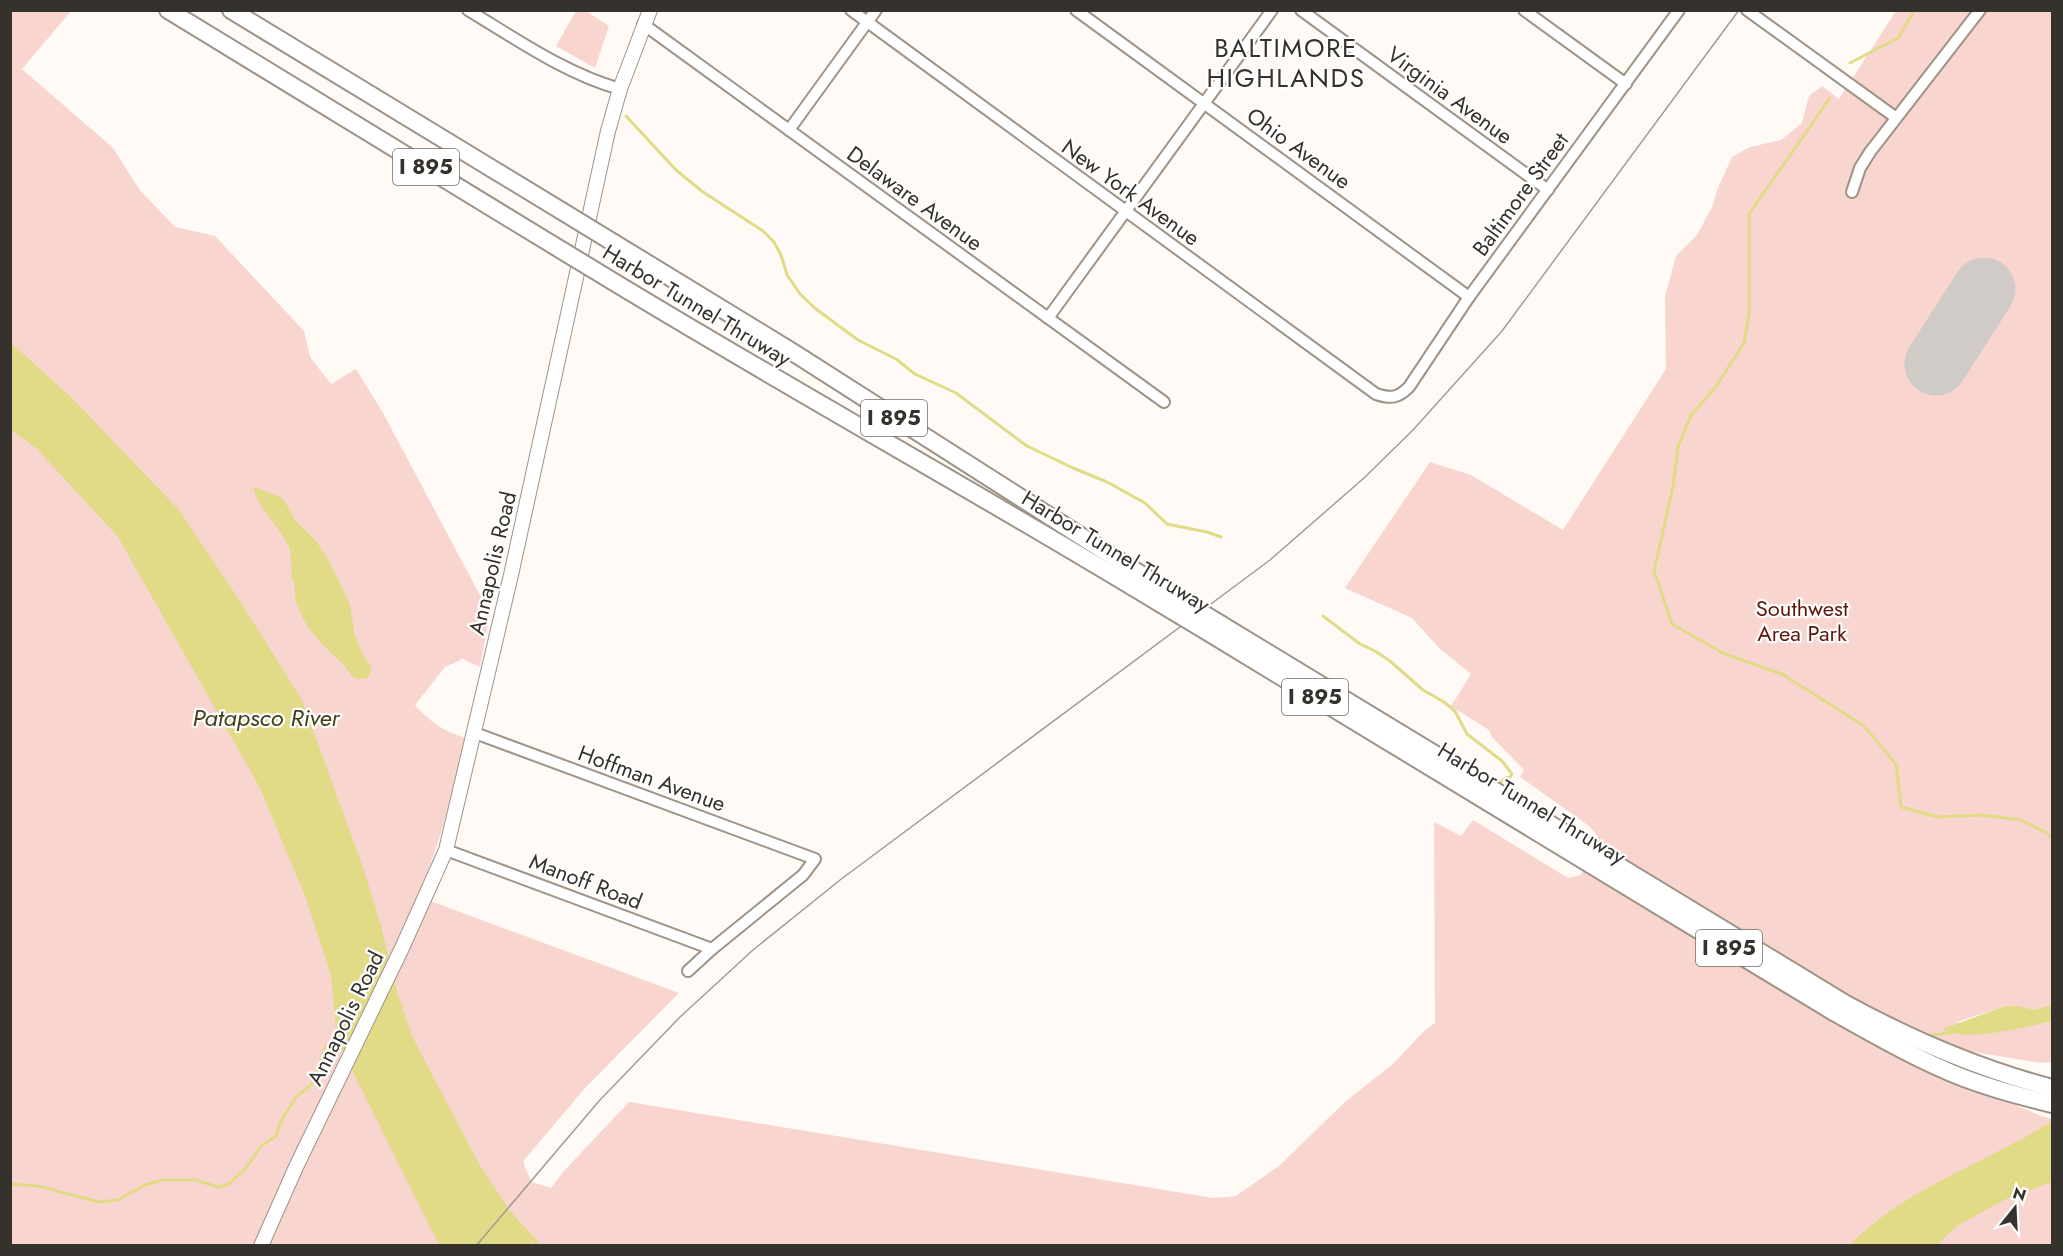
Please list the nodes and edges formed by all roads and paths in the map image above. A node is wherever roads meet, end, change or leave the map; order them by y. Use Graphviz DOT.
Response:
graph roads {
  1 [pos="168,10"];
  2 [pos="231,10"];
  3 [pos="468,10"];
  4 [pos="650,10"];
  5 [pos="851,10"];
  6 [pos="876,10"];
  7 [pos="1076,10"];
  8 [pos="1272,10"];
  9 [pos="1301,10"];
  10 [pos="1524,10"];
  11 [pos="1679,10"];
  12 [pos="1748,10"];
  13 [pos="1980,10"];
  14 [pos="867,22"];
  15 [pos="644,24"];
  16 [pos="1626,84"];
  17 [pos="620,89"];
  18 [pos="1204,104"];
  19 [pos="1895,117"];
  20 [pos="789,130"];
  21 [pos="1548,190"];
  22 [pos="1852,192"];
  23 [pos="1125,212"];
  24 [pos="1469,297"];
  25 [pos="1048,318"];
  26 [pos="1392,398"];
  27 [pos="1164,402"];
  28 [pos="1167,600"];
  29 [pos="475,733"];
  30 [pos="1423,755"];
  31 [pos="446,850"];
  32 [pos="712,949"];
  33 [pos="688,971"];
  34 [pos="2052,1088"];
  35 [pos="2052,1104"];
  36 [pos="261,1245"];
  1 -- 28 [label="highway, Harbor Tunnel Thruway / I 895, bridge"];
  2 -- 28 [label="highway, Harbor Tunnel Thruway / I 895, bridge"];
  3 -- 17 [label="street"];
  4 -- 15 [label="main road, Annapolis Road"];
  5 -- 14 [label="street, New York Avenue"];
  6 -- 14 [label="street"];
  7 -- 18 [label="street, Ohio Avenue"];
  8 -- 18 [label="street"];
  9 -- 21 [label="street, Virginia Avenue"];
  10 -- 16 [label="street"];
  11 -- 16 [label="street, Baltimore Street"];
  12 -- 19 [label="street"];
  13 -- 19 [label="street"];
  14 -- 20 [label="street"];
  14 -- 23 [label="street, New York Avenue"];
  15 -- 17 [label="main road, Annapolis Road"];
  15 -- 20 [label="street, Delaware Avenue"];
  16 -- 21 [label="street, Baltimore Street"];
  17 -- 29 [label="main road, Annapolis Road"];
  18 -- 23 [label="street"];
  18 -- 24 [label="street, Ohio Avenue"];
  19 -- 22 [label="street"];
  20 -- 25 [label="street, Delaware Avenue"];
  21 -- 24 [label="street, Baltimore Street"];
  23 -- 25 [label="street"];
  23 -- 26 [label="street, New York Avenue"];
  24 -- 26 [label="street, Baltimore Street"];
  25 -- 27 [label="street, Delaware Avenue"];
  28 -- 30 [label="highway, Harbor Tunnel Thruway / I 895, bridge"];
  29 -- 31 [label="main road, Annapolis Road"];
  29 -- 32 [label="street, Hoffman Avenue"];
  30 -- 34 [label="highway, Harbor Tunnel Thruway / I 895"];
  30 -- 35 [label="highway, Harbor Tunnel Thruway / I 895"];
  31 -- 32 [label="street, Manoff Road"];
  31 -- 36 [label="main road, Annapolis Road"];
  32 -- 33 [label="street"];
}
